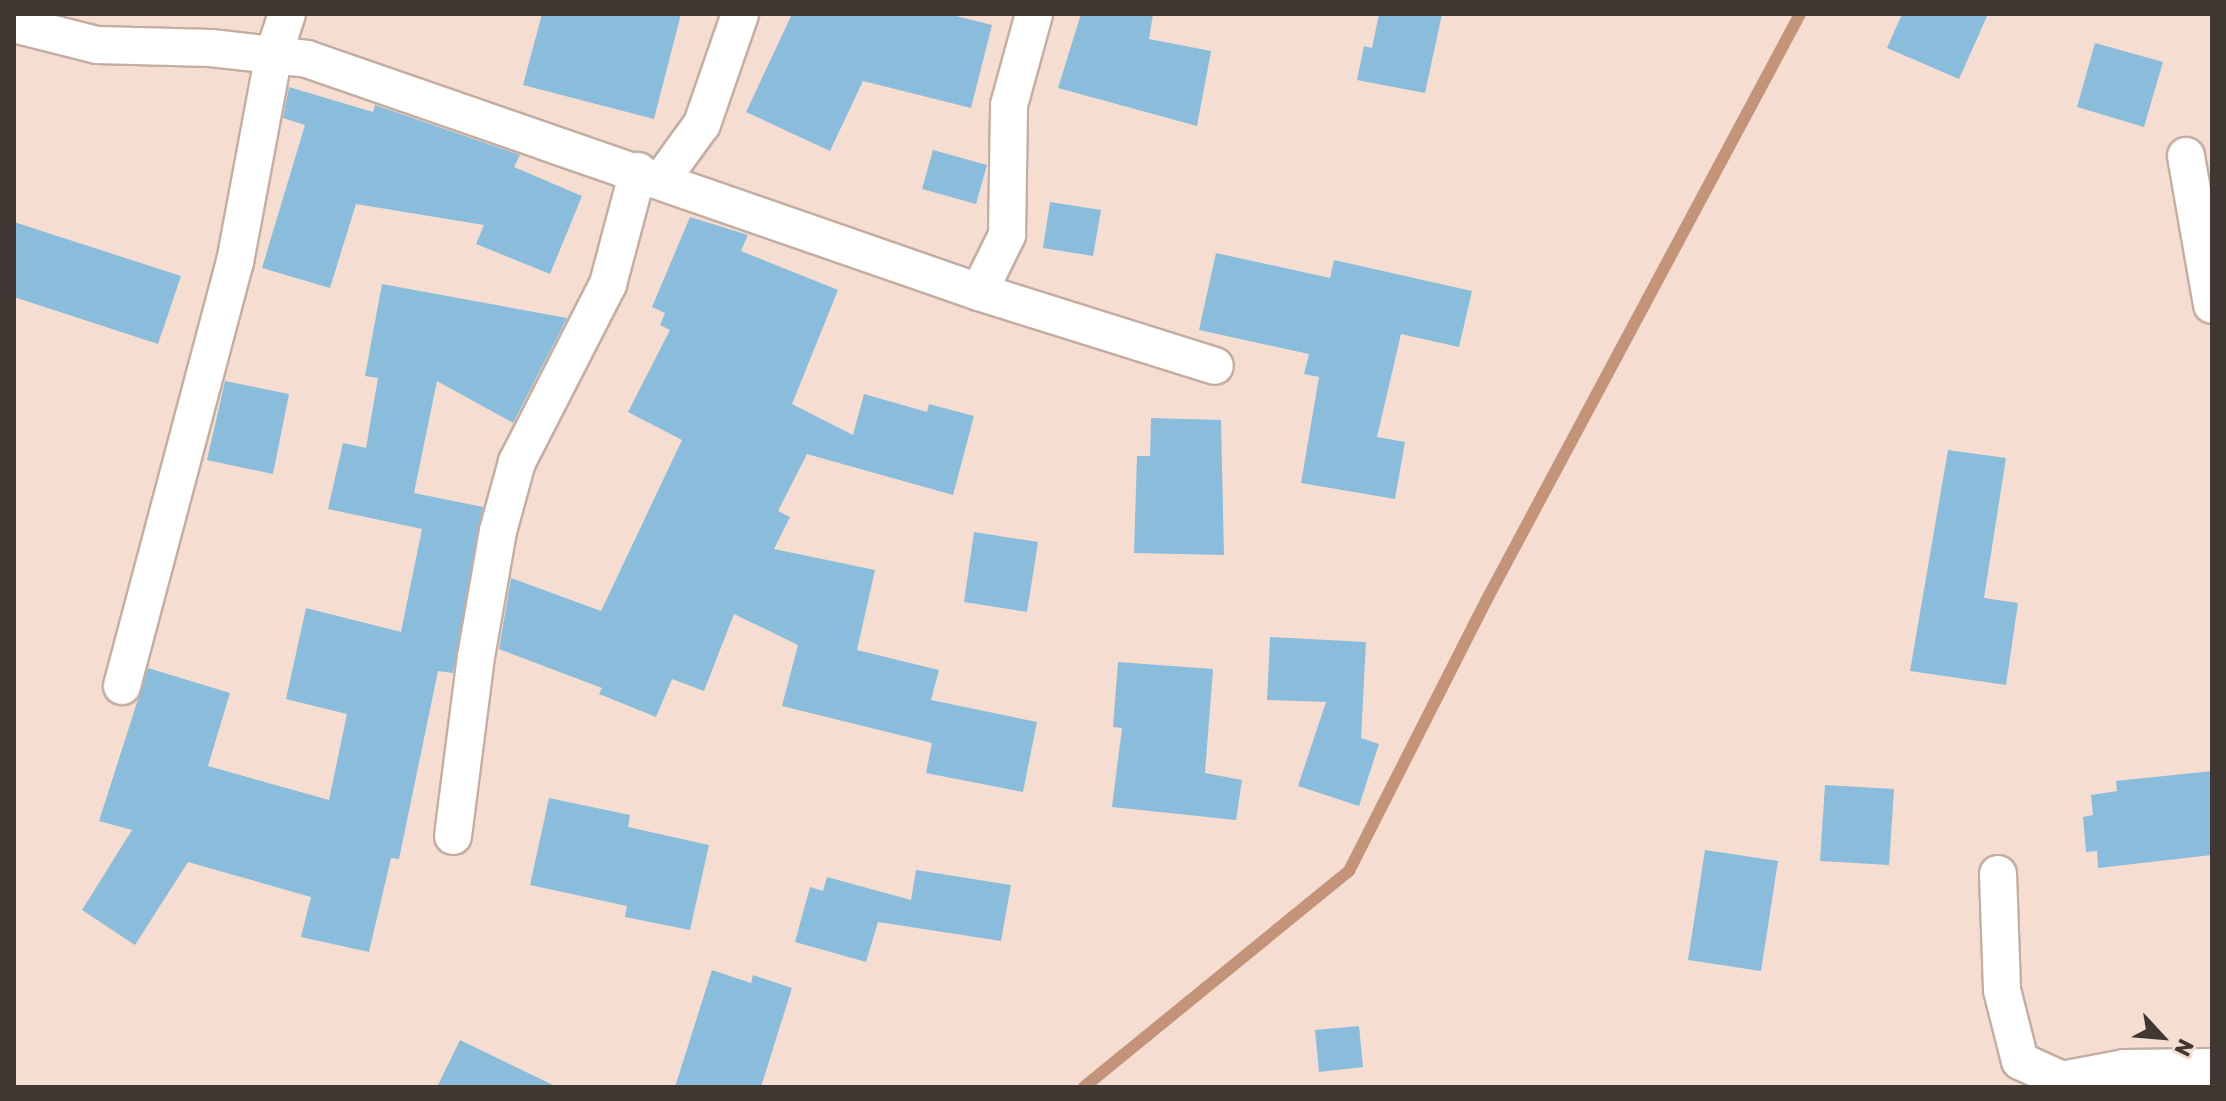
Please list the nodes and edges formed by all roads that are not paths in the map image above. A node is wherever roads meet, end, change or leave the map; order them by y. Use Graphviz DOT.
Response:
graph roads {
  1 [pos="287,14"];
  2 [pos="740,14"];
  3 [pos="1034,14"];
  4 [pos="14,24"];
  5 [pos="274,53"];
  6 [pos="2186,156"];
  7 [pos="650,175"];
  8 [pos="979,292"];
  9 [pos="2212,305"];
  10 [pos="1215,366"];
  11 [pos="122,686"];
  12 [pos="453,836"];
  13 [pos="1998,874"];
  14 [pos="2212,1067"];
  1 -- 5 [label="street"];
  2 -- 7 [label="street"];
  3 -- 8 [label="street"];
  4 -- 5 [label="street"];
  5 -- 7 [label="street"];
  5 -- 11 [label="street"];
  6 -- 9 [label="street"];
  7 -- 8 [label="street"];
  7 -- 12 [label="street"];
  8 -- 10 [label="street"];
  13 -- 14 [label="street"];
}
